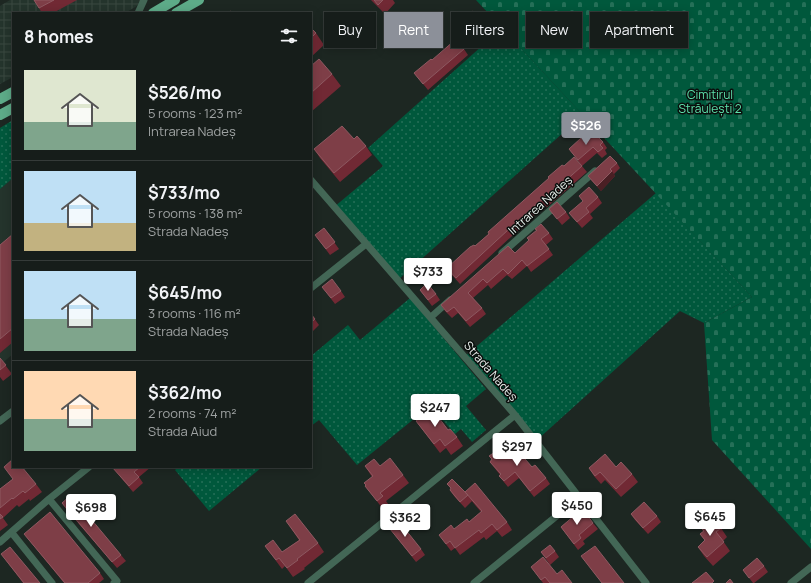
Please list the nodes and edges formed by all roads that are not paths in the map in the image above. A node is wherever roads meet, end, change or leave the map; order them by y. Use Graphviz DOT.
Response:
graph roads {
  1 [pos="144,0"];
  2 [pos="175,0"];
  3 [pos="199,0"];
  4 [pos="138,12"];
  5 [pos="154,12"];
  6 [pos="178,12"];
  7 [pos="12,93"];
  8 [pos="0,99"];
  9 [pos="12,109"];
  10 [pos="0,116"];
  11 [pos="598,169"];
  12 [pos="312,181"];
  13 [pos="366,244"];
  14 [pos="496,259"];
  15 [pos="312,287"];
  16 [pos="454,296"];
  17 [pos="431,317"];
  18 [pos="12,412"];
  19 [pos="515,415"];
  20 [pos="0,421"];
  21 [pos="88,468"];
  22 [pos="580,497"];
  23 [pos="49,499"];
  24 [pos="12,533"];
  25 [pos="0,542"];
  26 [pos="811,567"];
  27 [pos="52,583"];
  28 [pos="114,583"];
  29 [pos="308,583"];
  30 [pos="474,583"];
  31 [pos="646,583"];
  32 [pos="791,583"];
  1 -- 4 [label="street"];
  2 -- 5 [label="main road"];
  3 -- 6 [label="main road"];
  7 -- 8 [label="main road"];
  9 -- 10 [label="main road"];
  11 -- 14 [label="street, Intrarea Nadeș"];
  12 -- 13 [label="street, Strada Nadeș"];
  13 -- 15 [label="street"];
  13 -- 17 [label="street, Strada Nadeș"];
  16 -- 17 [label="street"];
  17 -- 19 [label="street, Strada Nadeș"];
  18 -- 20 [label="street"];
  19 -- 22 [label="street, Strada Nadeș"];
  19 -- 29 [label="street"];
  21 -- 23 [label="street"];
  22 -- 30 [label="street"];
  22 -- 31 [label="street, Strada Nadeș"];
  23 -- 24 [label="street"];
  23 -- 28 [label="street"];
  24 -- 25 [label="street"];
  24 -- 27 [label="street"];
  26 -- 32 [label="street"];
}
